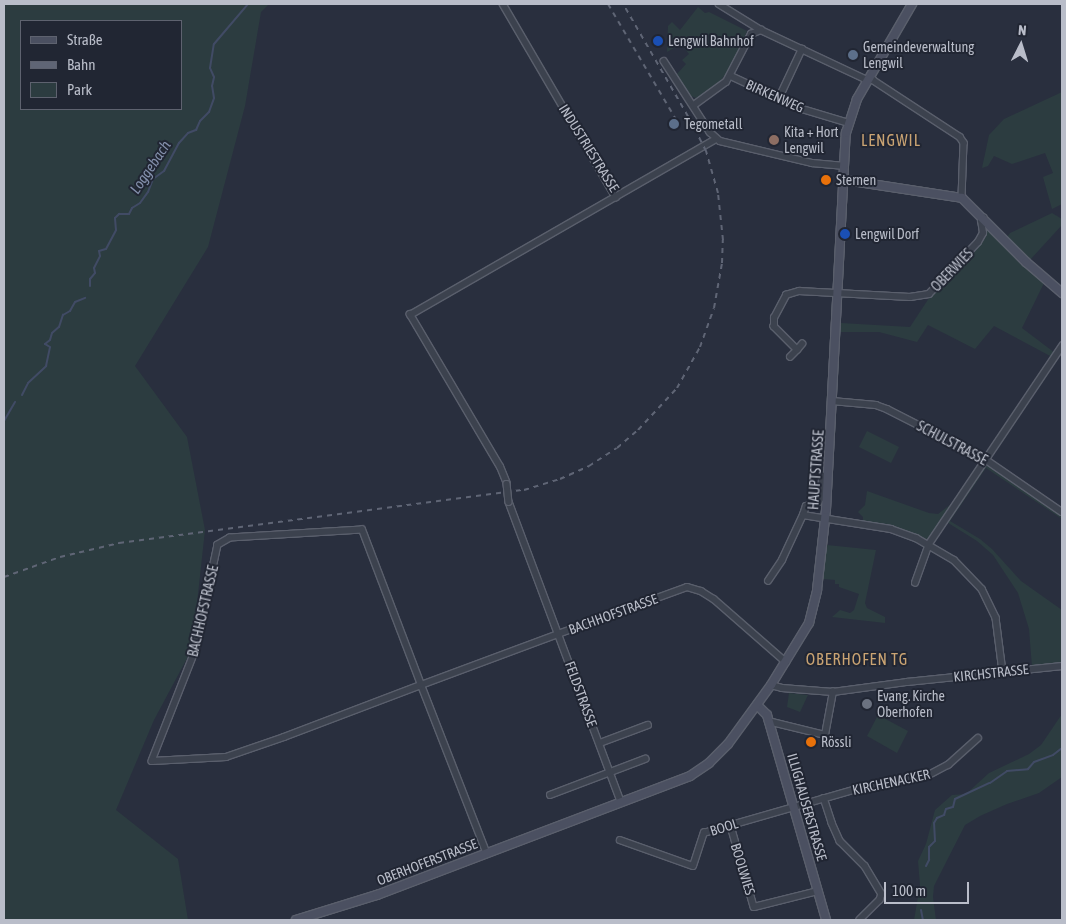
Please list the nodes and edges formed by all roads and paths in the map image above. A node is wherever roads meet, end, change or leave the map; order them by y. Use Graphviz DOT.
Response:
graph roads {
  1 [pos="503,4"];
  2 [pos="719,4"];
  3 [pos="912,4"];
  4 [pos="762,30"];
  5 [pos="802,49"];
  6 [pos="664,61"];
  7 [pos="731,76"];
  8 [pos="869,80"];
  9 [pos="779,98"];
  10 [pos="694,105"];
  11 [pos="848,123"];
  12 [pos="716,138"];
  13 [pos="845,166"];
  14 [pos="845,180"];
  15 [pos="616,197"];
  16 [pos="962,198"];
  17 [pos="983,218"];
  18 [pos="838,293"];
  19 [pos="1062,293"];
  20 [pos="802,344"];
  21 [pos="1062,346"];
  22 [pos="797,350"];
  23 [pos="1060,354"];
  24 [pos="790,357"];
  25 [pos="832,400"];
  26 [pos="985,459"];
  27 [pos="822,476"];
  28 [pos="1062,512"];
  29 [pos="802,515"];
  30 [pos="825,520"];
  31 [pos="929,544"];
  32 [pos="768,581"];
  33 [pos="915,583"];
  34 [pos="558,634"];
  35 [pos="786,662"];
  36 [pos="1062,666"];
  37 [pos="1003,672"];
  38 [pos="771,685"];
  39 [pos="421,686"];
  40 [pos="833,692"];
  41 [pos="757,705"];
  42 [pos="768,721"];
  43 [pos="648,725"];
  44 [pos="978,738"];
  45 [pos="600,743"];
  46 [pos="644,758"];
  47 [pos="609,773"];
  48 [pos="550,795"];
  49 [pos="824,798"];
  50 [pos="620,802"];
  51 [pos="794,807"];
  52 [pos="565,823"];
  53 [pos="731,826"];
  54 [pos="620,840"];
  55 [pos="486,852"];
  56 [pos="818,891"];
  57 [pos="296,920"];
  58 [pos="826,920"];
  59 [pos="860,920"];
  1 -- 15 [label="street, INDUSTRIESTRASSE"];
  2 -- 4 [label="street"];
  3 -- 8 [label="street, HAUPTSTRASSE"];
  4 -- 5 [label="street"];
  4 -- 7 [label="street"];
  5 -- 8 [label="street"];
  5 -- 9 [label="street"];
  6 -- 10 [label="street"];
  7 -- 9 [label="street, BIRKENWEG"];
  7 -- 10 [label="street"];
  8 -- 11 [label="street, HAUPTSTRASSE"];
  8 -- 16 [label="street"];
  9 -- 11 [label="street, BIRKENWEG"];
  10 -- 12 [label="street"];
  11 -- 13 [label="street, HAUPTSTRASSE"];
  12 -- 13 [label="street"];
  12 -- 15 [label="street, INDUSTRIESTRASSE"];
  13 -- 14 [label="street, HAUPTSTRASSE"];
  14 -- 16 [label="street"];
  14 -- 18 [label="street, HAUPTSTRASSE"];
  15 -- 34 [label="street, FELDSTRASSE, bridge"];
  16 -- 17 [label="street"];
  17 -- 18 [label="street, OBERWIES"];
  17 -- 19 [label="street"];
  18 -- 22 [label="street, OBERWIES"];
  18 -- 25 [label="street, HAUPTSTRASSE"];
  20 -- 22 [label="street"];
  21 -- 23 [label="street"];
  22 -- 24 [label="street"];
  23 -- 26 [label="street"];
  25 -- 26 [label="street, SCHULSTRASSE"];
  25 -- 30 [label="street, HAUPTSTRASSE"];
  26 -- 28 [label="street, SCHULSTRASSE"];
  26 -- 31 [label="street"];
  27 -- 29 [label="street"];
  29 -- 30 [label="street"];
  29 -- 32 [label="street"];
  30 -- 31 [label="street"];
  30 -- 35 [label="street, HAUPTSTRASSE"];
  31 -- 33 [label="street"];
  31 -- 37 [label="street"];
  34 -- 35 [label="street, BACHHOFSTRASSE"];
  34 -- 39 [label="street, BACHHOFSTRASSE"];
  34 -- 45 [label="street, FELDSTRASSE"];
  35 -- 38 [label="street, HAUPTSTRASSE"];
  36 -- 37 [label="street, KIRCHSTRASSE"];
  37 -- 40 [label="street, KIRCHSTRASSE"];
  38 -- 40 [label="street, KIRCHSTRASSE"];
  38 -- 41 [label="street, HAUPTSTRASSE"];
  39 -- 39 [label="street, BACHHOFSTRASSE"];
  39 -- 55 [label="street"];
  40 -- 42 [label="street"];
  41 -- 42 [label="street, ILLIGHAUSERSTRASSE"];
  41 -- 50 [label="street, HAUPTSTRASSE"];
  42 -- 51 [label="street, ILLIGHAUSERSTRASSE"];
  43 -- 45 [label="street"];
  44 -- 49 [label="street, KIRCHENACKER"];
  45 -- 47 [label="street, FELDSTRASSE"];
  46 -- 47 [label="street"];
  47 -- 48 [label="street"];
  47 -- 50 [label="street, FELDSTRASSE"];
  49 -- 51 [label="street, KIRCHENACKER"];
  49 -- 59 [label="street"];
  50 -- 52 [label="street, HAUPTSTRASSE"];
  51 -- 53 [label="street, BOOL"];
  51 -- 56 [label="street, ILLIGHAUSERSTRASSE"];
  52 -- 55 [label="street, OBERHOFERSTRASSE"];
  53 -- 54 [label="street, BOOL"];
  53 -- 56 [label="street, BOOLWIES"];
  55 -- 57 [label="street, OBERHOFERSTRASSE"];
  56 -- 58 [label="street, ILLIGHAUSERSTRASSE"];
}
